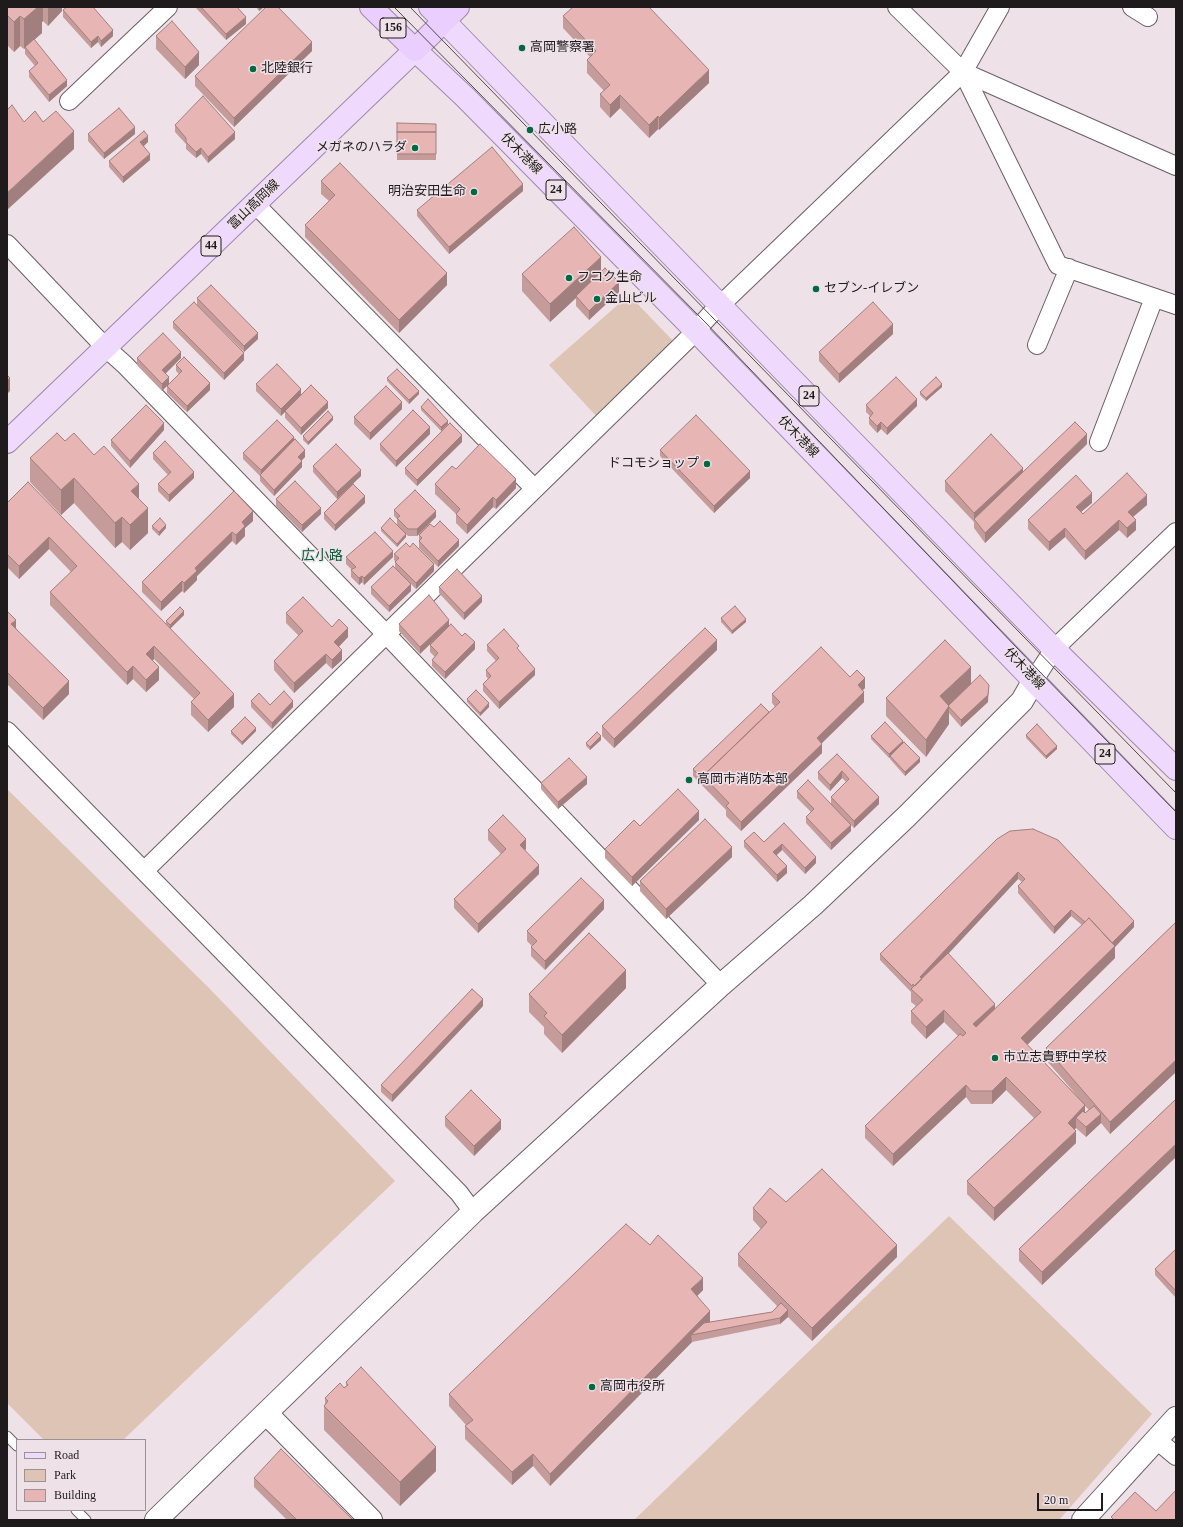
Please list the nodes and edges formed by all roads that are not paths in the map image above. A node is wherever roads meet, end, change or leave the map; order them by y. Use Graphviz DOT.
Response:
graph roads {
  1 [pos="168,7"];
  2 [pos="371,7"];
  3 [pos="897,7"];
  4 [pos="1000,7"];
  5 [pos="1132,7"];
  6 [pos="444,12"];
  7 [pos="1148,17"];
  8 [pos="415,50"];
  9 [pos="963,72"];
  10 [pos="69,101"];
  11 [pos="1176,166"];
  12 [pos="255,204"];
  13 [pos="7,244"];
  14 [pos="1069,268"];
  15 [pos="1154,298"];
  16 [pos="720,305"];
  17 [pos="1176,305"];
  18 [pos="696,331"];
  19 [pos="1037,344"];
  20 [pos="105,347"];
  21 [pos="7,442"];
  22 [pos="1099,442"];
  23 [pos="534,488"];
  24 [pos="1176,532"];
  25 [pos="385,633"];
  26 [pos="1054,649"];
  27 [pos="1034,680"];
  28 [pos="7,731"];
  29 [pos="1176,769"];
  30 [pos="1176,828"];
  31 [pos="144,871"];
  32 [pos="722,985"];
  33 [pos="473,1212"];
  34 [pos="266,1413"];
  35 [pos="1176,1418"];
  36 [pos="7,1436"];
  37 [pos="1157,1440"];
  38 [pos="16,1445"];
  39 [pos="1176,1456"];
  40 [pos="77,1511"];
  41 [pos="86,1520"];
  42 [pos="156,1520"];
  43 [pos="371,1520"];
  44 [pos="1083,1520"];
  1 -- 10 [label="street"];
  2 -- 8 [label="highway, 156"];
  3 -- 9 [label="street"];
  4 -- 9 [label="street"];
  5 -- 7 [label="street"];
  6 -- 8 [label="highway, 156"];
  6 -- 16 [label="main road, 24"];
  8 -- 12 [label="main road, 富山高岡線 / 44"];
  8 -- 18 [label="main road, 伏木港線 / 24"];
  9 -- 11 [label="street"];
  9 -- 14 [label="street"];
  9 -- 16 [label="street"];
  12 -- 20 [label="main road, 富山高岡線 / 44"];
  12 -- 23 [label="street"];
  13 -- 20 [label="street"];
  14 -- 15 [label="street"];
  14 -- 19 [label="street"];
  15 -- 17 [label="street"];
  15 -- 22 [label="street"];
  16 -- 18 [label="street"];
  16 -- 26 [label="main road, 24"];
  18 -- 23 [label="street"];
  18 -- 27 [label="main road, 伏木港線 / 24"];
  20 -- 21 [label="main road, 富山高岡線 / 44"];
  20 -- 25 [label="street"];
  23 -- 25 [label="street"];
  24 -- 26 [label="street"];
  25 -- 31 [label="street"];
  25 -- 32 [label="street"];
  26 -- 27 [label="street"];
  26 -- 29 [label="main road, 24"];
  27 -- 30 [label="main road, 伏木港線 / 24"];
  27 -- 32 [label="street"];
  28 -- 31 [label="street"];
  31 -- 33 [label="street"];
  32 -- 33 [label="street"];
  33 -- 34 [label="street"];
  34 -- 42 [label="street"];
  34 -- 43 [label="street"];
  35 -- 37 [label="street"];
  36 -- 38 [label="lane"];
  37 -- 39 [label="street"];
  37 -- 44 [label="street"];
  40 -- 41 [label="lane"];
}
